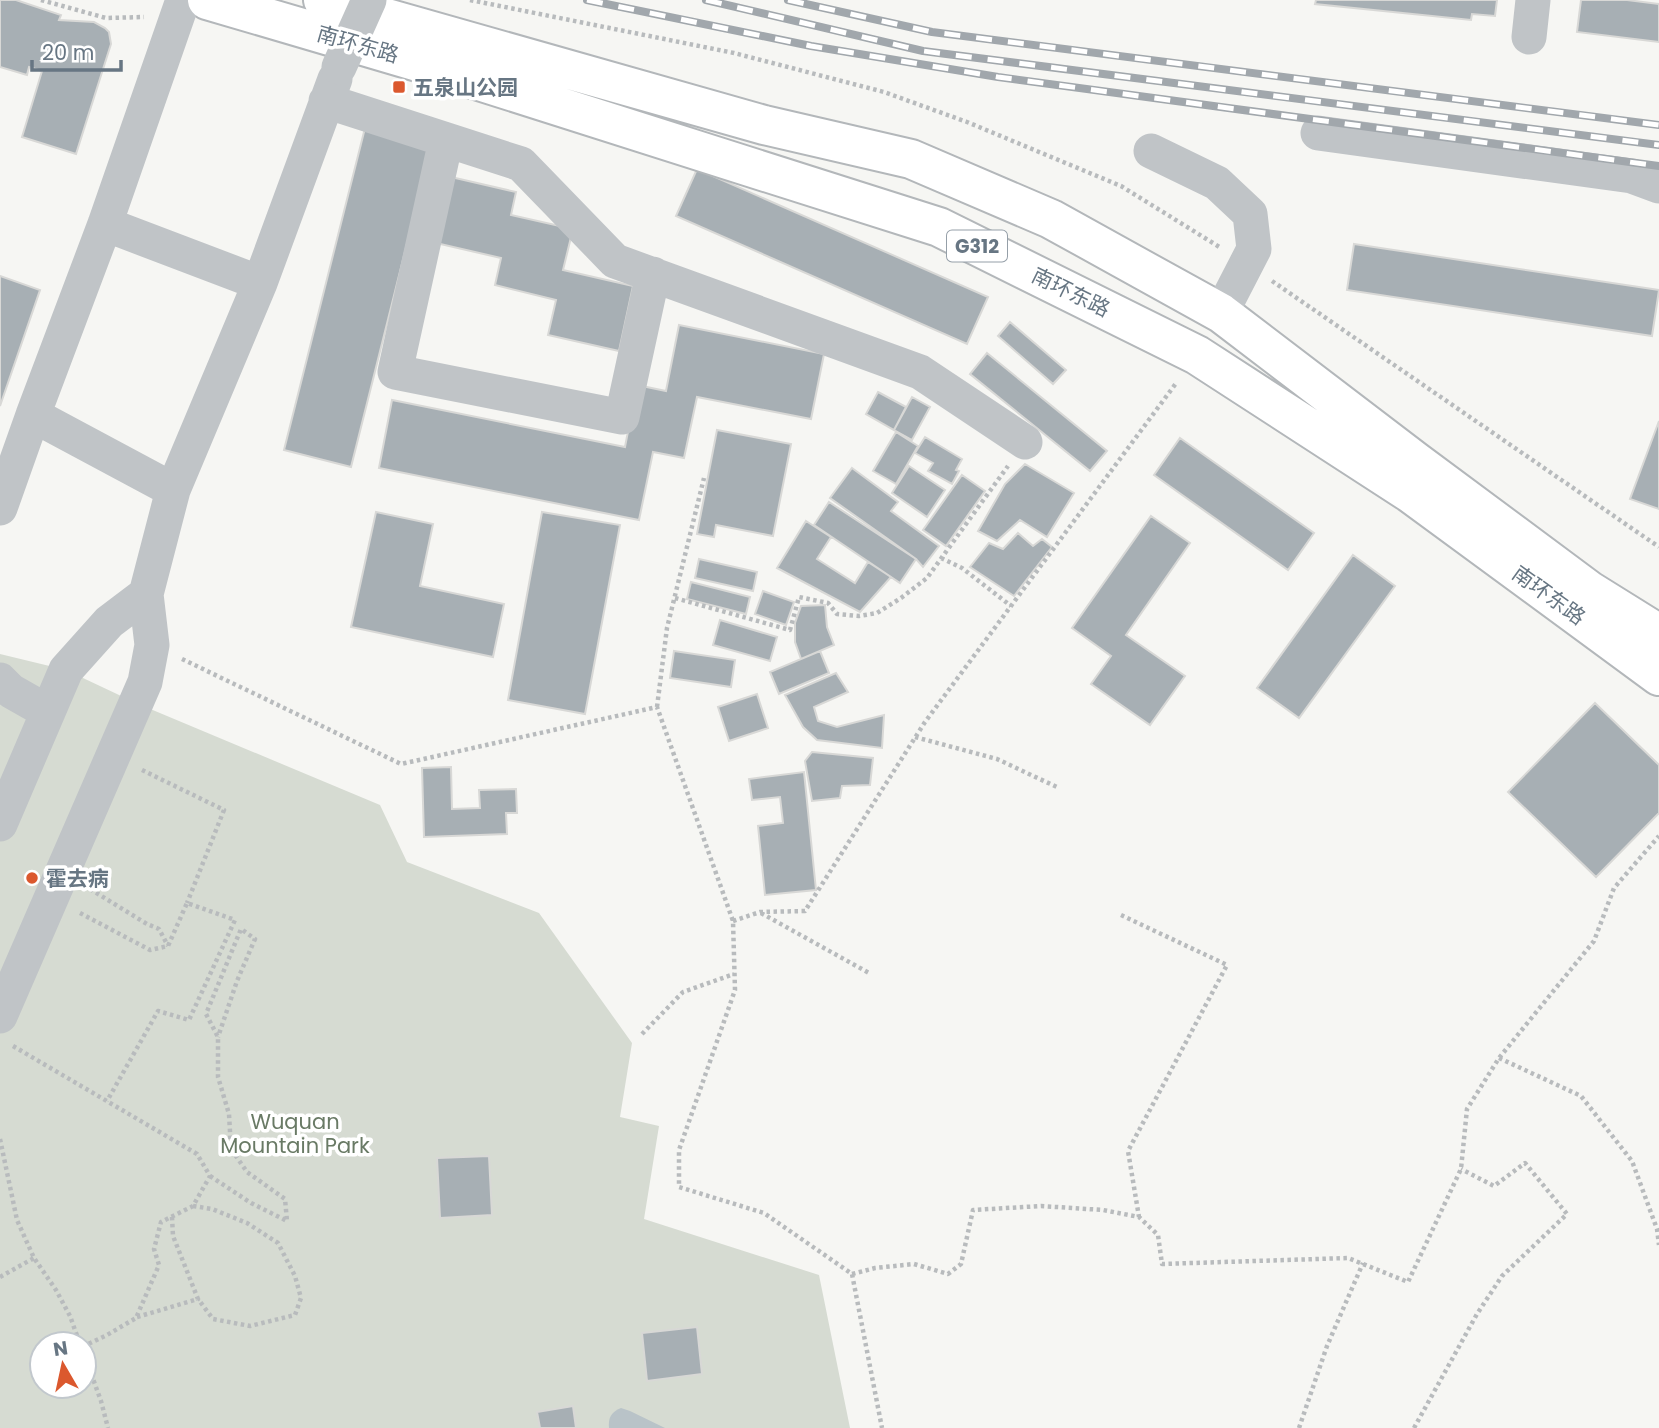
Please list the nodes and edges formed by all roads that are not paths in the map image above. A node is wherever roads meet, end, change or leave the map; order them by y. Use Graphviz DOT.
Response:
graph roads {
  1 [pos="323,0"];
  2 [pos="369,0"];
  3 [pos="1533,0"];
  4 [pos="189,5"];
  5 [pos="1529,37"];
  6 [pos="326,101"];
  7 [pos="1318,133"];
  8 [pos="446,140"];
  9 [pos="1151,150"];
  10 [pos="1645,181"];
  11 [pos="105,225"];
  12 [pos="653,274"];
  13 [pos="260,283"];
  14 [pos="1221,313"];
  15 [pos="33,415"];
  16 [pos="1026,442"];
  17 [pos="173,490"];
  18 [pos="0,508"];
  19 [pos="146,594"];
  20 [pos="1659,634"];
  21 [pos="1659,676"];
  22 [pos="0,680"];
  23 [pos="48,712"];
  24 [pos="0,824"];
  25 [pos="6,1031"];
  1 -- 14 [label="highway, 南环东路 / G312"];
  2 -- 6 [label="street, bridge"];
  3 -- 5 [label="street"];
  4 -- 11 [label="street"];
  4 -- 21 [label="highway, 南环东路 / G312"];
  6 -- 8 [label="street"];
  6 -- 13 [label="street"];
  7 -- 10 [label="street"];
  8 -- 12 [label="street"];
  8 -- 12 [label="street"];
  9 -- 14 [label="street"];
  11 -- 13 [label="street"];
  11 -- 15 [label="street"];
  12 -- 16 [label="street"];
  13 -- 17 [label="street"];
  14 -- 20 [label="highway, 南环东路 / G312"];
  15 -- 17 [label="street"];
  15 -- 18 [label="street"];
  17 -- 19 [label="street"];
  19 -- 23 [label="street"];
  19 -- 25 [label="street"];
  22 -- 23 [label="street"];
  23 -- 24 [label="street"];
}
